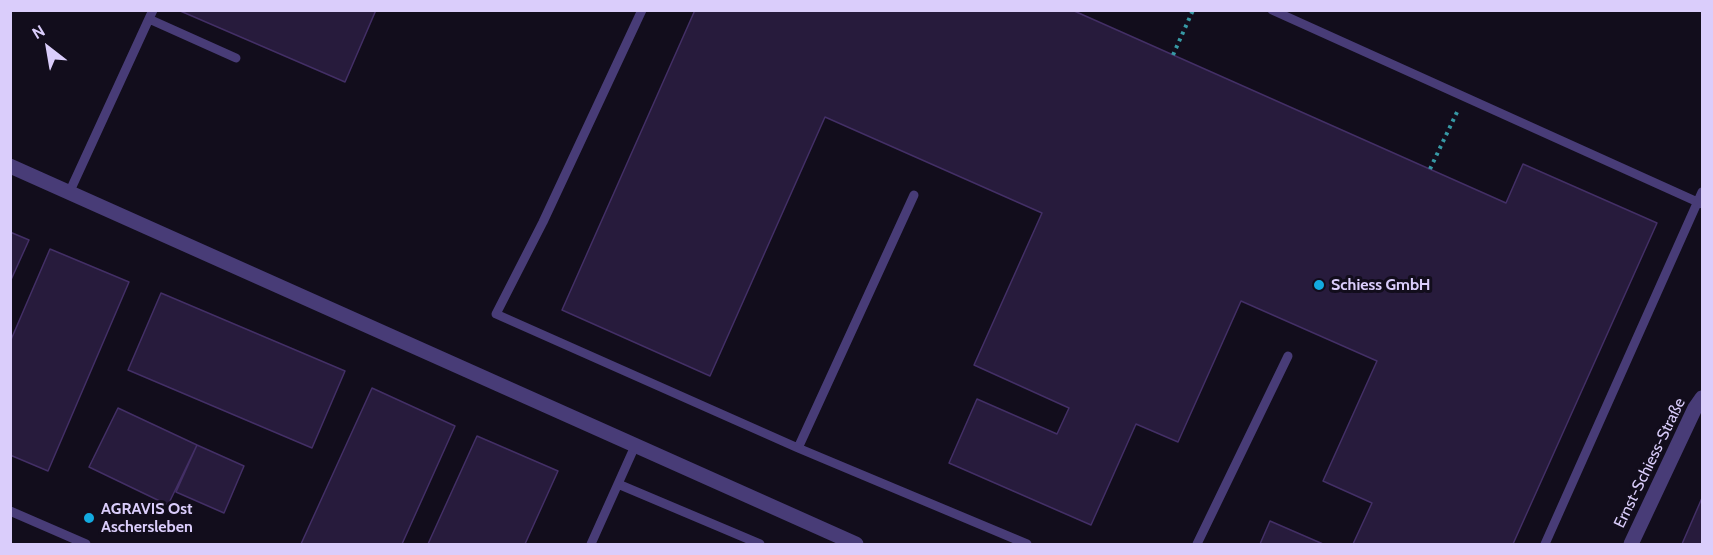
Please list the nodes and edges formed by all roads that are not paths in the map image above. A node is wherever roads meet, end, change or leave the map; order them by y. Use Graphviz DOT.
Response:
graph roads {
  1 [pos="642,10"];
  2 [pos="1272,10"];
  3 [pos="151,15"];
  4 [pos="237,58"];
  5 [pos="10,166"];
  6 [pos="1702,192"];
  7 [pos="69,193"];
  8 [pos="914,195"];
  9 [pos="1700,203"];
  10 [pos="1288,356"];
  11 [pos="1702,398"];
  12 [pos="635,446"];
  13 [pos="798,448"];
  14 [pos="618,483"];
  15 [pos="10,511"];
  16 [pos="850,543"];
  17 [pos="86,544"];
  18 [pos="591,544"];
  19 [pos="760,544"];
  20 [pos="1027,544"];
  21 [pos="1197,544"];
  22 [pos="1545,544"];
  23 [pos="1631,544"];
  1 -- 13 [label="lane"];
  2 -- 9 [label="lane"];
  3 -- 4 [label="lane"];
  3 -- 7 [label="lane"];
  5 -- 7 [label="street"];
  6 -- 9 [label="lane"];
  7 -- 12 [label="street"];
  8 -- 13 [label="lane"];
  9 -- 22 [label="lane"];
  10 -- 21 [label="lane"];
  11 -- 23 [label="street, Ernst-Schiess-Straße"];
  12 -- 14 [label="lane"];
  12 -- 16 [label="street"];
  13 -- 20 [label="lane"];
  14 -- 18 [label="lane"];
  14 -- 19 [label="lane"];
  15 -- 17 [label="lane"];
}
